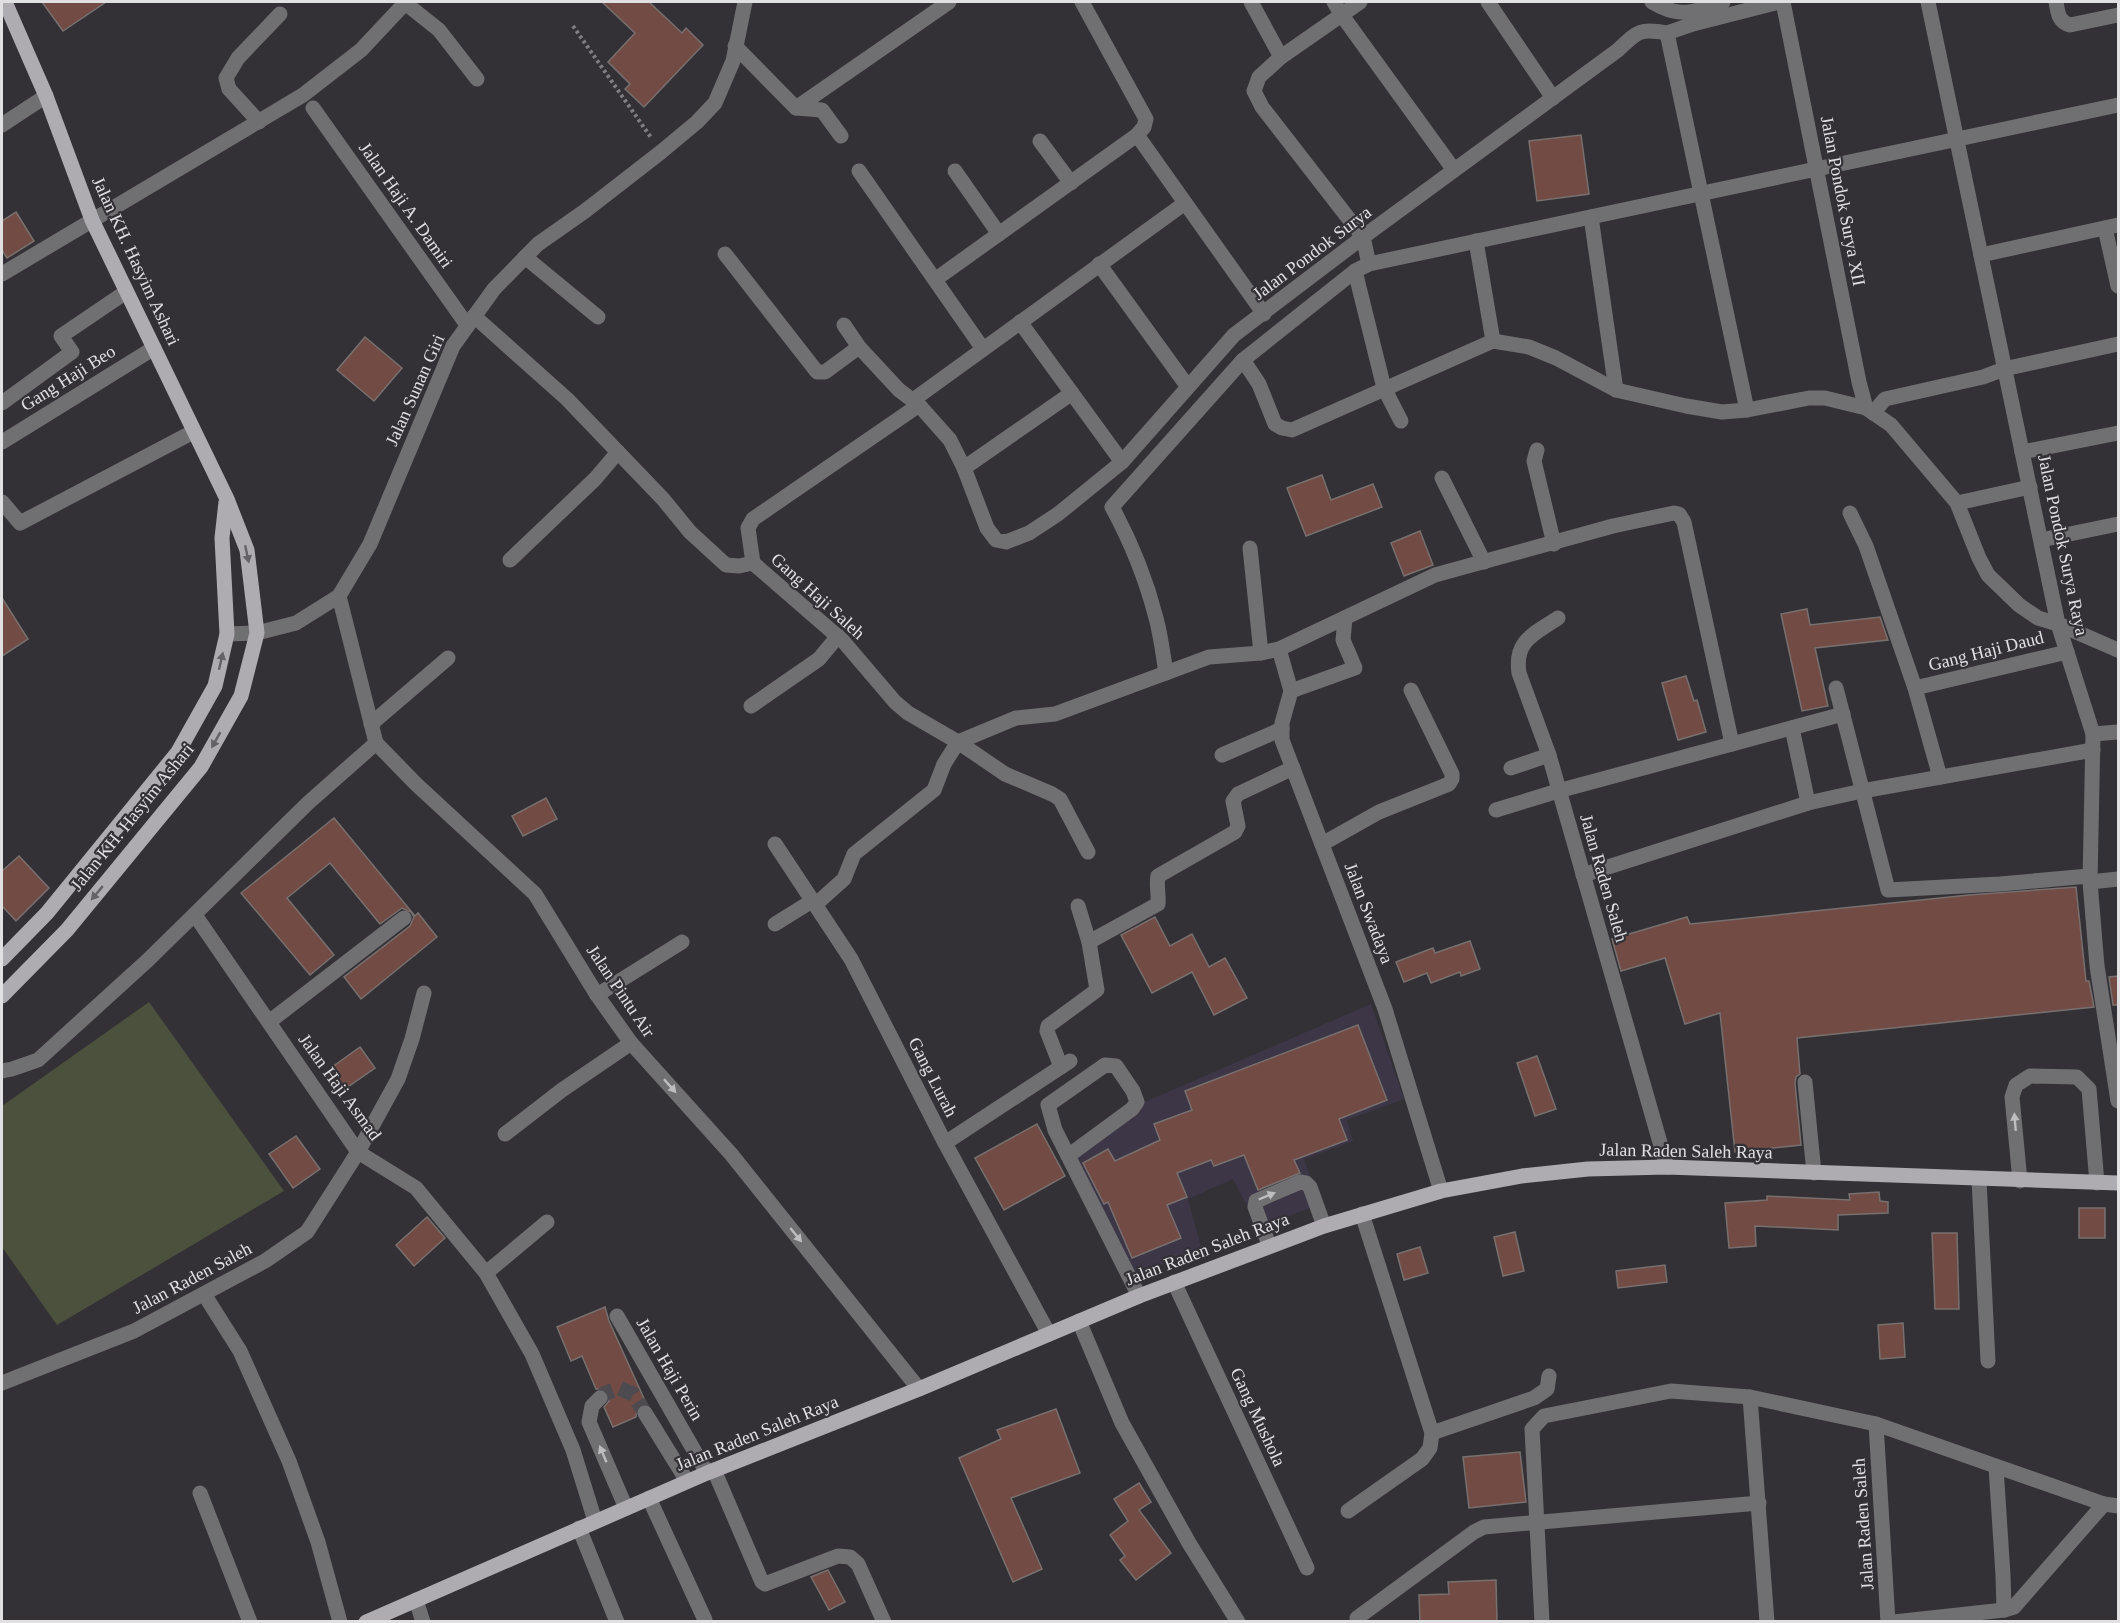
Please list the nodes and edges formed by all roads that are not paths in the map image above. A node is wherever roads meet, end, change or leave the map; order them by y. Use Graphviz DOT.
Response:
graph roads {
  1 [pos="5,2"];
  2 [pos="405,2"];
  3 [pos="745,2"];
  4 [pos="949,2"];
  5 [pos="1082,2"];
  6 [pos="1251,2"];
  7 [pos="1360,2"];
  8 [pos="1488,2"];
  9 [pos="1652,2"];
  10 [pos="1724,2"];
  11 [pos="1781,2"];
  12 [pos="1928,2"];
  13 [pos="2056,2"];
  14 [pos="1675,7"];
  15 [pos="1337,8"];
  16 [pos="280,14"];
  17 [pos="2118,15"];
  18 [pos="1667,33"];
  19 [pos="735,46"];
  20 [pos="1281,57"];
  21 [pos="477,79"];
  22 [pos="46,96"];
  23 [pos="1553,98"];
  24 [pos="2118,105"];
  25 [pos="313,108"];
  26 [pos="796,108"];
  27 [pos="259,122"];
  28 [pos="2,125"];
  29 [pos="1137,135"];
  30 [pos="841,136"];
  31 [pos="1957,140"];
  32 [pos="1040,141"];
  33 [pos="1817,169"];
  34 [pos="1454,170"];
  35 [pos="859,171"];
  36 [pos="955,171"];
  37 [pos="1071,183"];
  38 [pos="1702,193"];
  39 [pos="1185,203"];
  40 [pos="1591,216"];
  41 [pos="92,220"];
  42 [pos="2112,226"];
  43 [pos="999,234"];
  44 [pos="1363,237"];
  45 [pos="1476,241"];
  46 [pos="725,254"];
  47 [pos="1981,255"];
  48 [pos="525,257"];
  49 [pos="1099,264"];
  50 [pos="1362,268"];
  51 [pos="2,274"];
  52 [pos="936,279"];
  53 [pos="2118,286"];
  54 [pos="126,292"];
  55 [pos="1264,314"];
  56 [pos="598,317"];
  57 [pos="471,321"];
  58 [pos="1020,322"];
  59 [pos="844,325"];
  60 [pos="1493,340"];
  61 [pos="2118,344"];
  62 [pos="860,347"];
  63 [pos="154,348"];
  64 [pos="983,349"];
  65 [pos="1243,360"];
  66 [pos="2004,369"];
  67 [pos="1188,387"];
  68 [pos="1384,388"];
  69 [pos="1616,390"];
  70 [pos="1072,393"];
  71 [pos="2,403"];
  72 [pos="916,403"];
  73 [pos="1748,410"];
  74 [pos="1870,411"];
  75 [pos="1401,421"];
  76 [pos="193,432"];
  77 [pos="2118,433"];
  78 [pos="2,441"];
  79 [pos="1538,450"];
  80 [pos="618,452"];
  81 [pos="2022,452"];
  82 [pos="1122,462"];
  83 [pos="964,468"];
  84 [pos="1442,478"];
  85 [pos="2030,487"];
  86 [pos="227,500"];
  87 [pos="2,502"];
  88 [pos="1957,502"];
  89 [pos="1850,513"];
  90 [pos="2118,524"];
  91 [pos="2041,540"];
  92 [pos="1554,544"];
  93 [pos="1250,548"];
  94 [pos="510,561"];
  95 [pos="1484,562"];
  96 [pos="753,563"];
  97 [pos="339,596"];
  98 [pos="1345,618"];
  99 [pos="1558,618"];
  100 [pos="2058,624"];
  101 [pos="227,633"];
  102 [pos="257,633"];
  103 [pos="837,636"];
  104 [pos="1279,649"];
  105 [pos="2118,650"];
  106 [pos="2067,652"];
  107 [pos="1261,653"];
  108 [pos="448,658"];
  109 [pos="1166,673"];
  110 [pos="1836,688"];
  111 [pos="1915,688"];
  112 [pos="1411,690"];
  113 [pos="1291,691"];
  114 [pos="751,706"];
  115 [pos="1843,714"];
  116 [pos="371,724"];
  117 [pos="1792,728"];
  118 [pos="1282,729"];
  119 [pos="2118,732"];
  120 [pos="2093,734"];
  121 [pos="958,742"];
  122 [pos="376,743"];
  123 [pos="1732,744"];
  124 [pos="2093,750"];
  125 [pos="1549,754"];
  126 [pos="1222,755"];
  127 [pos="1293,768"];
  128 [pos="1511,768"];
  129 [pos="1940,777"];
  130 [pos="1558,791"];
  131 [pos="1862,791"];
  132 [pos="1808,803"];
  133 [pos="1496,810"];
  134 [pos="775,844"];
  135 [pos="1322,844"];
  136 [pos="1088,852"];
  137 [pos="1583,875"];
  138 [pos="2090,879"];
  139 [pos="2118,879"];
  140 [pos="813,903"];
  141 [pos="1078,906"];
  142 [pos="47,913"];
  143 [pos="195,915"];
  144 [pos="404,918"];
  145 [pos="775,924"];
  146 [pos="67,930"];
  147 [pos="682,942"];
  148 [pos="1089,942"];
  149 [pos="2,959"];
  150 [pos="424,993"];
  151 [pos="597,995"];
  152 [pos="2,996"];
  153 [pos="268,1022"];
  154 [pos="631,1043"];
  155 [pos="2,1071"];
  156 [pos="1805,1082"];
  157 [pos="2118,1101"];
  158 [pos="505,1134"];
  159 [pos="945,1143"];
  160 [pos="358,1152"];
  161 [pos="1068,1156"];
  162 [pos="1667,1167"];
  163 [pos="1814,1173"];
  164 [pos="1980,1179"];
  165 [pos="2020,1181"];
  166 [pos="2097,1183"];
  167 [pos="2118,1183"];
  168 [pos="1441,1191"];
  169 [pos="1362,1214"];
  170 [pos="547,1221"];
  171 [pos="1324,1226"];
  172 [pos="1269,1245"];
  173 [pos="486,1273"];
  174 [pos="1174,1282"];
  175 [pos="204,1294"];
  176 [pos="1139,1296"];
  177 [pos="616,1316"];
  178 [pos="1078,1321"];
  179 [pos="1049,1334"];
  180 [pos="1988,1360"];
  181 [pos="1549,1376"];
  182 [pos="2,1383"];
  183 [pos="919,1389"];
  184 [pos="1750,1397"];
  185 [pos="600,1398"];
  186 [pos="645,1413"];
  187 [pos="1876,1424"];
  188 [pos="1432,1433"];
  189 [pos="1996,1467"];
  190 [pos="711,1471"];
  191 [pos="687,1481"];
  192 [pos="200,1493"];
  193 [pos="649,1498"];
  194 [pos="1759,1503"];
  195 [pos="2111,1505"];
  196 [pos="626,1508"];
  197 [pos="1348,1511"];
  198 [pos="595,1521"];
  199 [pos="1538,1521"];
  200 [pos="579,1528"];
  201 [pos="1307,1568"];
  202 [pos="416,1600"];
  203 [pos="2004,1610"];
  204 [pos="1357,1618"];
  205 [pos="705,1620"];
  206 [pos="250,1622"];
  207 [pos="340,1622"];
  208 [pos="366,1622"];
  209 [pos="423,1622"];
  210 [pos="617,1622"];
  211 [pos="884,1622"];
  212 [pos="1238,1622"];
  213 [pos="1542,1622"];
  214 [pos="1767,1622"];
  215 [pos="1888,1622"];
  216 [pos="1894,1622"];
  1 -- 22 [label="main road, Jalan KH. Hasyim Ashari"];
  2 -- 21 [label="street"];
  2 -- 27 [label="street"];
  3 -- 19 [label="street, Jalan Sunan Giri"];
  4 -- 26 [label="street"];
  5 -- 29 [label="street"];
  6 -- 20 [label="street"];
  7 -- 15 [label="street"];
  8 -- 23 [label="street"];
  9 -- 14 [label="street"];
  10 -- 14 [label="street"];
  11 -- 18 [label="street"];
  11 -- 33 [label="street, Jalan Pondok Surya XII"];
  12 -- 31 [label="street, Jalan Pondok Surya Raya"];
  13 -- 17 [label="street"];
  15 -- 20 [label="street"];
  15 -- 34 [label="street"];
  16 -- 27 [label="street"];
  18 -- 23 [label="street, Jalan Pondok Surya"];
  18 -- 38 [label="street"];
  19 -- 26 [label="street"];
  19 -- 48 [label="street, Jalan Sunan Giri"];
  20 -- 44 [label="street"];
  22 -- 28 [label="street"];
  22 -- 41 [label="main road, Jalan KH. Hasyim Ashari"];
  23 -- 34 [label="street, Jalan Pondok Surya"];
  24 -- 31 [label="street"];
  25 -- 57 [label="street, Jalan Haji A. Damiri"];
  26 -- 30 [label="street"];
  27 -- 41 [label="street"];
  29 -- 37 [label="street"];
  29 -- 39 [label="street"];
  31 -- 33 [label="street"];
  31 -- 47 [label="street, Jalan Pondok Surya Raya"];
  32 -- 37 [label="street"];
  33 -- 38 [label="street"];
  33 -- 74 [label="street, Jalan Pondok Surya XII"];
  34 -- 44 [label="street, Jalan Pondok Surya"];
  35 -- 52 [label="street"];
  36 -- 43 [label="street"];
  37 -- 43 [label="street"];
  38 -- 40 [label="street"];
  38 -- 73 [label="street"];
  39 -- 49 [label="street"];
  39 -- 55 [label="street"];
  40 -- 45 [label="street"];
  40 -- 69 [label="street"];
  41 -- 51 [label="street"];
  41 -- 54 [label="main road, Jalan KH. Hasyim Ashari"];
  42 -- 47 [label="street"];
  42 -- 53 [label="street"];
  43 -- 52 [label="street"];
  44 -- 50 [label="street"];
  44 -- 55 [label="street, Jalan Pondok Surya"];
  45 -- 50 [label="street"];
  45 -- 60 [label="street"];
  46 -- 62 [label="street"];
  47 -- 66 [label="street, Jalan Pondok Surya Raya"];
  48 -- 56 [label="street"];
  48 -- 57 [label="street, Jalan Sunan Giri"];
  49 -- 58 [label="street"];
  49 -- 67 [label="street"];
  50 -- 65 [label="street"];
  50 -- 68 [label="street"];
  52 -- 64 [label="street"];
  54 -- 63 [label="main road, Jalan KH. Hasyim Ashari"];
  54 -- 71 [label="street"];
  55 -- 67 [label="street, Jalan Pondok Surya"];
  57 -- 80 [label="street, Gang Haji Saleh"];
  57 -- 97 [label="street, Jalan Sunan Giri"];
  58 -- 64 [label="street"];
  58 -- 70 [label="street"];
  59 -- 62 [label="street"];
  60 -- 68 [label="street"];
  60 -- 69 [label="street"];
  61 -- 66 [label="street"];
  62 -- 72 [label="street"];
  63 -- 76 [label="main road, Jalan KH. Hasyim Ashari"];
  63 -- 78 [label="street, Gang Haji Beo"];
  64 -- 72 [label="street"];
  65 -- 68 [label="street"];
  65 -- 109 [label="street"];
  66 -- 74 [label="street"];
  66 -- 81 [label="street, Jalan Pondok Surya Raya"];
  67 -- 82 [label="street, Jalan Pondok Surya"];
  68 -- 75 [label="street"];
  69 -- 73 [label="street"];
  70 -- 82 [label="street"];
  70 -- 83 [label="street"];
  72 -- 83 [label="street"];
  72 -- 96 [label="street"];
  73 -- 74 [label="street"];
  74 -- 88 [label="street"];
  76 -- 86 [label="main road, Jalan KH. Hasyim Ashari"];
  76 -- 87 [label="street"];
  77 -- 81 [label="street"];
  79 -- 92 [label="street"];
  80 -- 94 [label="street"];
  80 -- 96 [label="street, Gang Haji Saleh"];
  81 -- 85 [label="street, Jalan Pondok Surya Raya"];
  82 -- 83 [label="street, Jalan Pondok Surya"];
  84 -- 95 [label="street"];
  85 -- 88 [label="street"];
  85 -- 91 [label="street, Jalan Pondok Surya Raya"];
  86 -- 101 [label="main road, Jalan KH. Hasyim Ashari"];
  86 -- 102 [label="main road, Jalan KH. Hasyim Ashari, one-way"];
  88 -- 100 [label="street"];
  89 -- 111 [label="street"];
  90 -- 91 [label="street"];
  91 -- 100 [label="street, Jalan Pondok Surya Raya"];
  92 -- 95 [label="street"];
  92 -- 123 [label="street"];
  93 -- 107 [label="street"];
  95 -- 98 [label="street"];
  96 -- 103 [label="street, Gang Haji Saleh"];
  97 -- 102 [label="street, Jalan Sunan Giri"];
  97 -- 116 [label="street, Jalan Pintu Air"];
  98 -- 104 [label="street"];
  98 -- 113 [label="street"];
  99 -- 125 [label="street, Jalan Raden Saleh"];
  100 -- 105 [label="street"];
  100 -- 106 [label="street, Jalan Pondok Surya Raya"];
  101 -- 102 [label="street, Jalan Sunan Giri"];
  142 -- 101 [label="main road, Jalan KH. Hasyim Ashari, one-way"];
  102 -- 146 [label="main road, Jalan KH. Hasyim Ashari, one-way"];
  103 -- 114 [label="street"];
  103 -- 121 [label="street, Gang Haji Saleh"];
  104 -- 107 [label="street"];
  104 -- 113 [label="street, Jalan Swadaya"];
  106 -- 111 [label="street, Gang Haji Daud"];
  106 -- 120 [label="street, Jalan Pondok Surya Raya"];
  107 -- 109 [label="street"];
  108 -- 116 [label="street"];
  109 -- 121 [label="street"];
  110 -- 115 [label="street"];
  111 -- 129 [label="street"];
  112 -- 135 [label="street"];
  113 -- 118 [label="street, Jalan Swadaya"];
  115 -- 117 [label="street"];
  115 -- 131 [label="street"];
  116 -- 122 [label="street, Jalan Pintu Air"];
  117 -- 123 [label="street"];
  117 -- 132 [label="street"];
  118 -- 126 [label="street"];
  118 -- 127 [label="street, Jalan Swadaya"];
  119 -- 120 [label="street"];
  120 -- 124 [label="street, Jalan Pondok Surya Raya"];
  121 -- 136 [label="street, Gang Haji Saleh"];
  121 -- 140 [label="street"];
  122 -- 143 [label="street"];
  122 -- 151 [label="street, Jalan Pintu Air"];
  123 -- 130 [label="street"];
  124 -- 129 [label="street"];
  124 -- 138 [label="street, Jalan Pondok Surya Raya"];
  125 -- 128 [label="street"];
  125 -- 130 [label="street, Jalan Raden Saleh"];
  127 -- 135 [label="street, Jalan Swadaya"];
  127 -- 148 [label="street"];
  129 -- 131 [label="street"];
  130 -- 133 [label="street"];
  130 -- 137 [label="street, Jalan Raden Saleh"];
  131 -- 132 [label="street"];
  131 -- 138 [label="street"];
  132 -- 137 [label="street"];
  134 -- 140 [label="street, Gang Lurah"];
  135 -- 168 [label="street, Jalan Swadaya"];
  137 -- 162 [label="street, Jalan Raden Saleh"];
  138 -- 139 [label="street"];
  138 -- 157 [label="street, Jalan Pondok Surya Raya"];
  140 -- 145 [label="street"];
  140 -- 159 [label="street, Gang Lurah"];
  141 -- 148 [label="street"];
  142 -- 146 [label="main road"];
  142 -- 149 [label="main road, Jalan KH. Hasyim Ashari"];
  143 -- 153 [label="street, Jalan Haji Asmad"];
  143 -- 155 [label="street"];
  144 -- 153 [label="street"];
  146 -- 152 [label="main road, Jalan KH. Hasyim Ashari"];
  147 -- 151 [label="street"];
  148 -- 159 [label="street"];
  150 -- 160 [label="street, Jalan Raden Saleh"];
  151 -- 154 [label="street, Jalan Pintu Air"];
  153 -- 160 [label="street, Jalan Haji Asmad"];
  154 -- 158 [label="street"];
  154 -- 183 [label="street, Jalan Pintu Air, one-way"];
  156 -- 163 [label="street"];
  159 -- 179 [label="street, Gang Lurah"];
  160 -- 173 [label="street, Jalan Haji Asmad"];
  160 -- 175 [label="street, Jalan Raden Saleh"];
  161 -- 161 [label="street"];
  161 -- 176 [label="street"];
  162 -- 163 [label="main road, Jalan Raden Saleh Raya"];
  162 -- 168 [label="main road, Jalan Raden Saleh Raya"];
  163 -- 164 [label="main road, Jalan Raden Saleh Raya"];
  164 -- 165 [label="main road, Jalan Raden Saleh Raya"];
  164 -- 180 [label="street"];
  165 -- 166 [label="main road, Jalan Raden Saleh Raya"];
  165 -- 166 [label="street, one-way"];
  166 -- 167 [label="main road, Jalan Raden Saleh Raya"];
  168 -- 169 [label="main road, Jalan Raden Saleh Raya"];
  169 -- 171 [label="main road, Jalan Raden Saleh Raya"];
  169 -- 188 [label="street"];
  170 -- 173 [label="street"];
  171 -- 172 [label="main road, Jalan Raden Saleh Raya"];
  172 -- 171 [label="street, one-way"];
  172 -- 174 [label="main road, Jalan Raden Saleh Raya"];
  173 -- 198 [label="street, Jalan Haji Asmad"];
  174 -- 176 [label="main road, Jalan Raden Saleh Raya"];
  174 -- 201 [label="street, Gang Mushola"];
  175 -- 182 [label="street, Jalan Raden Saleh"];
  175 -- 207 [label="street"];
  176 -- 178 [label="main road, Jalan Raden Saleh Raya"];
  177 -- 190 [label="street, Jalan Haji Perin"];
  178 -- 179 [label="main road, Jalan Raden Saleh Raya"];
  178 -- 212 [label="street"];
  179 -- 183 [label="main road, Jalan Raden Saleh Raya"];
  181 -- 188 [label="street"];
  183 -- 190 [label="main road, Jalan Raden Saleh Raya"];
  184 -- 187 [label="street"];
  184 -- 194 [label="street"];
  184 -- 199 [label="street"];
  196 -- 185 [label="street, one-way"];
  186 -- 191 [label="street"];
  187 -- 189 [label="street"];
  187 -- 215 [label="street, Jalan Raden Saleh"];
  188 -- 197 [label="street"];
  189 -- 195 [label="street"];
  189 -- 203 [label="street"];
  190 -- 191 [label="main road, Jalan Raden Saleh Raya"];
  190 -- 211 [label="street, Jalan Haji Perin"];
  191 -- 193 [label="main road, Jalan Raden Saleh Raya"];
  192 -- 206 [label="street"];
  193 -- 196 [label="main road, Jalan Raden Saleh Raya"];
  193 -- 205 [label="street"];
  194 -- 199 [label="street"];
  194 -- 214 [label="street"];
  195 -- 203 [label="street"];
  196 -- 198 [label="main road, Jalan Raden Saleh Raya"];
  198 -- 200 [label="main road, Jalan Raden Saleh Raya"];
  199 -- 204 [label="street"];
  199 -- 213 [label="street"];
  200 -- 202 [label="main road, Jalan Raden Saleh Raya"];
  200 -- 210 [label="street"];
  202 -- 208 [label="main road, Jalan Raden Saleh Raya"];
  202 -- 209 [label="street"];
  203 -- 216 [label="street"];
}
